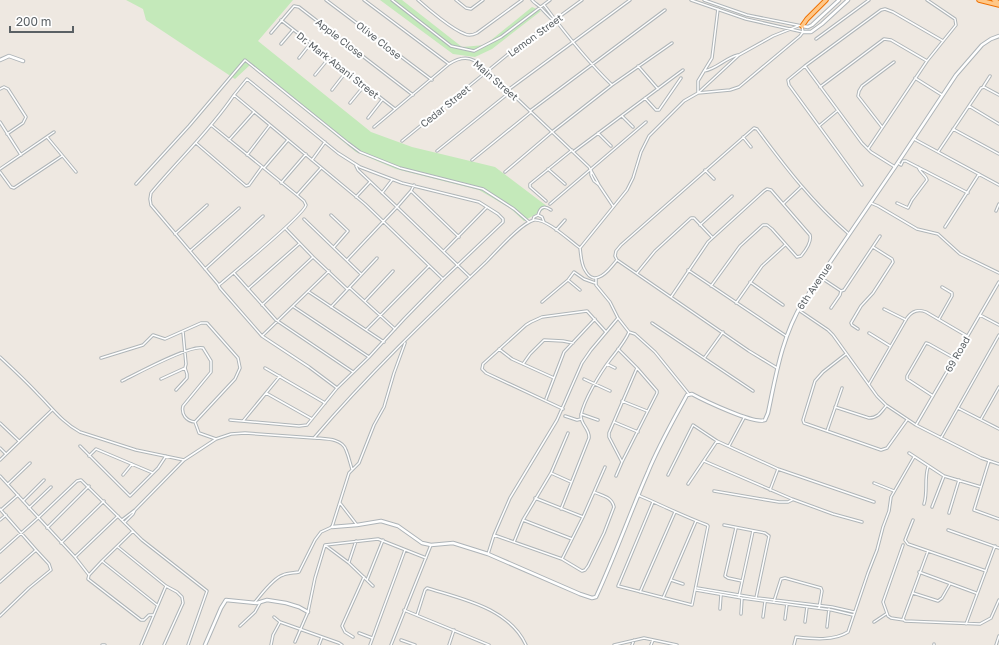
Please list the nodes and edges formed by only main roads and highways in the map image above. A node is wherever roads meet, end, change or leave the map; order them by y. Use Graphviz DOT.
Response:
graph roads {
  1 [pos="826,0"];
  2 [pos="979,0"];
  3 [pos="994,0"];
  4 [pos="999,4"];
  5 [pos="800,26"];
  1 -- 5 [label="highway"];
  2 -- 4 [label="highway"];
  3 -- 4 [label="highway"];
}
